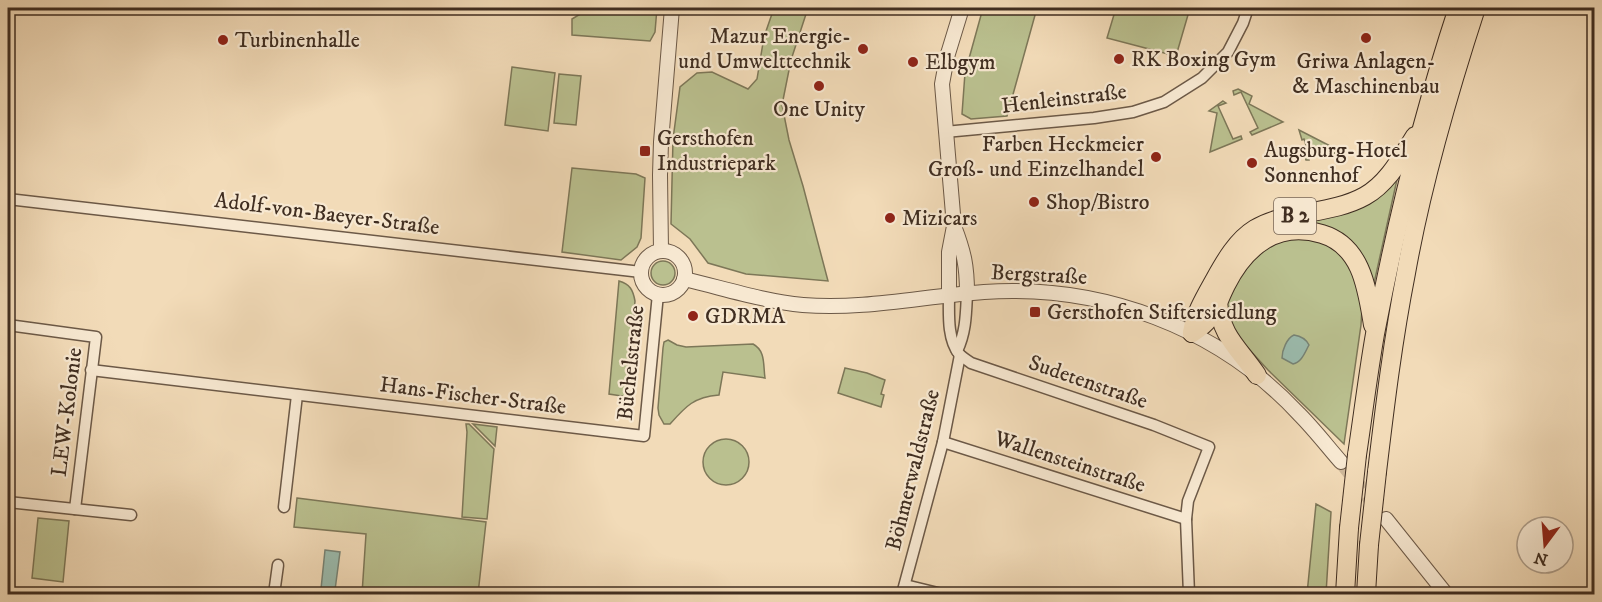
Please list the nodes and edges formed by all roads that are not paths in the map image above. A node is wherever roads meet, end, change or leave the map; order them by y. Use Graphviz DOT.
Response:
graph roads {
  1 [pos="672,8"];
  2 [pos="962,8"];
  3 [pos="1248,8"];
  4 [pos="1458,8"];
  5 [pos="1476,8"];
  6 [pos="1423,125"];
  7 [pos="945,132"];
  8 [pos="8,199"];
  9 [pos="954,226"];
  10 [pos="661,251"];
  11 [pos="641,272"];
  12 [pos="684,279"];
  13 [pos="967,293"];
  14 [pos="658,294"];
  15 [pos="949,295"];
  16 [pos="1218,302"];
  17 [pos="8,325"];
  18 [pos="1192,333"];
  19 [pos="1375,334"];
  20 [pos="958,353"];
  21 [pos="91,370"];
  22 [pos="1257,375"];
  23 [pos="297,395"];
  24 [pos="644,436"];
  25 [pos="943,441"];
  26 [pos="1349,459"];
  27 [pos="8,502"];
  28 [pos="284,507"];
  29 [pos="75,509"];
  30 [pos="130,515"];
  31 [pos="1186,519"];
  32 [pos="1386,519"];
  33 [pos="278,565"];
  34 [pos="903,590"];
  35 [pos="274,594"];
  36 [pos="942,594"];
  37 [pos="1189,594"];
  38 [pos="1345,594"];
  39 [pos="1366,594"];
  40 [pos="1446,594"];
  1 -- 10 [label="street"];
  2 -- 7 [label="street"];
  3 -- 7 [label="street, Henleinstraße"];
  4 -- 6 [label="highway, B 2"];
  5 -- 39 [label="highway, bridge"];
  6 -- 18 [label="highway, B 2"];
  6 -- 19 [label="highway, B 2"];
  7 -- 9 [label="street"];
  8 -- 11 [label="street, Adolf-von-Baeyer-Straße"];
  9 -- 13 [label="street"];
  9 -- 15 [label="street"];
  10 -- 11 [label="street"];
  10 -- 12 [label="street"];
  11 -- 14 [label="street"];
  12 -- 14 [label="street"];
  12 -- 15 [label="street, Bergstraße"];
  13 -- 15 [label="street, Bergstraße"];
  13 -- 18 [label="street, Bergstraße"];
  13 -- 20 [label="street"];
  14 -- 24 [label="street, Büchelstraße"];
  15 -- 20 [label="street"];
  16 -- 18 [label="highway, B 2"];
  16 -- 19 [label="highway, B 2"];
  16 -- 22 [label="highway"];
  17 -- 21 [label="street, LEW-Kolonie"];
  18 -- 22 [label="street, Bergstraße"];
  19 -- 26 [label="highway, B 2"];
  20 -- 25 [label="street, Böhmerwaldstraße"];
  20 -- 31 [label="street, Sudetenstraße"];
  21 -- 23 [label="street, Hans-Fischer-Straße"];
  21 -- 29 [label="street, LEW-Kolonie"];
  22 -- 26 [label="street, Bergstraße"];
  23 -- 24 [label="street, Hans-Fischer-Straße"];
  23 -- 28 [label="street"];
  25 -- 31 [label="street, Wallensteinstraße"];
  25 -- 34 [label="street, Böhmerwaldstraße"];
  26 -- 38 [label="highway, B 2, bridge"];
  27 -- 29 [label="street, LEW-Kolonie"];
  29 -- 30 [label="street, LEW-Kolonie"];
  31 -- 37 [label="street"];
  32 -- 40 [label="street"];
  33 -- 35 [label="street"];
  34 -- 36 [label="street"];
}
